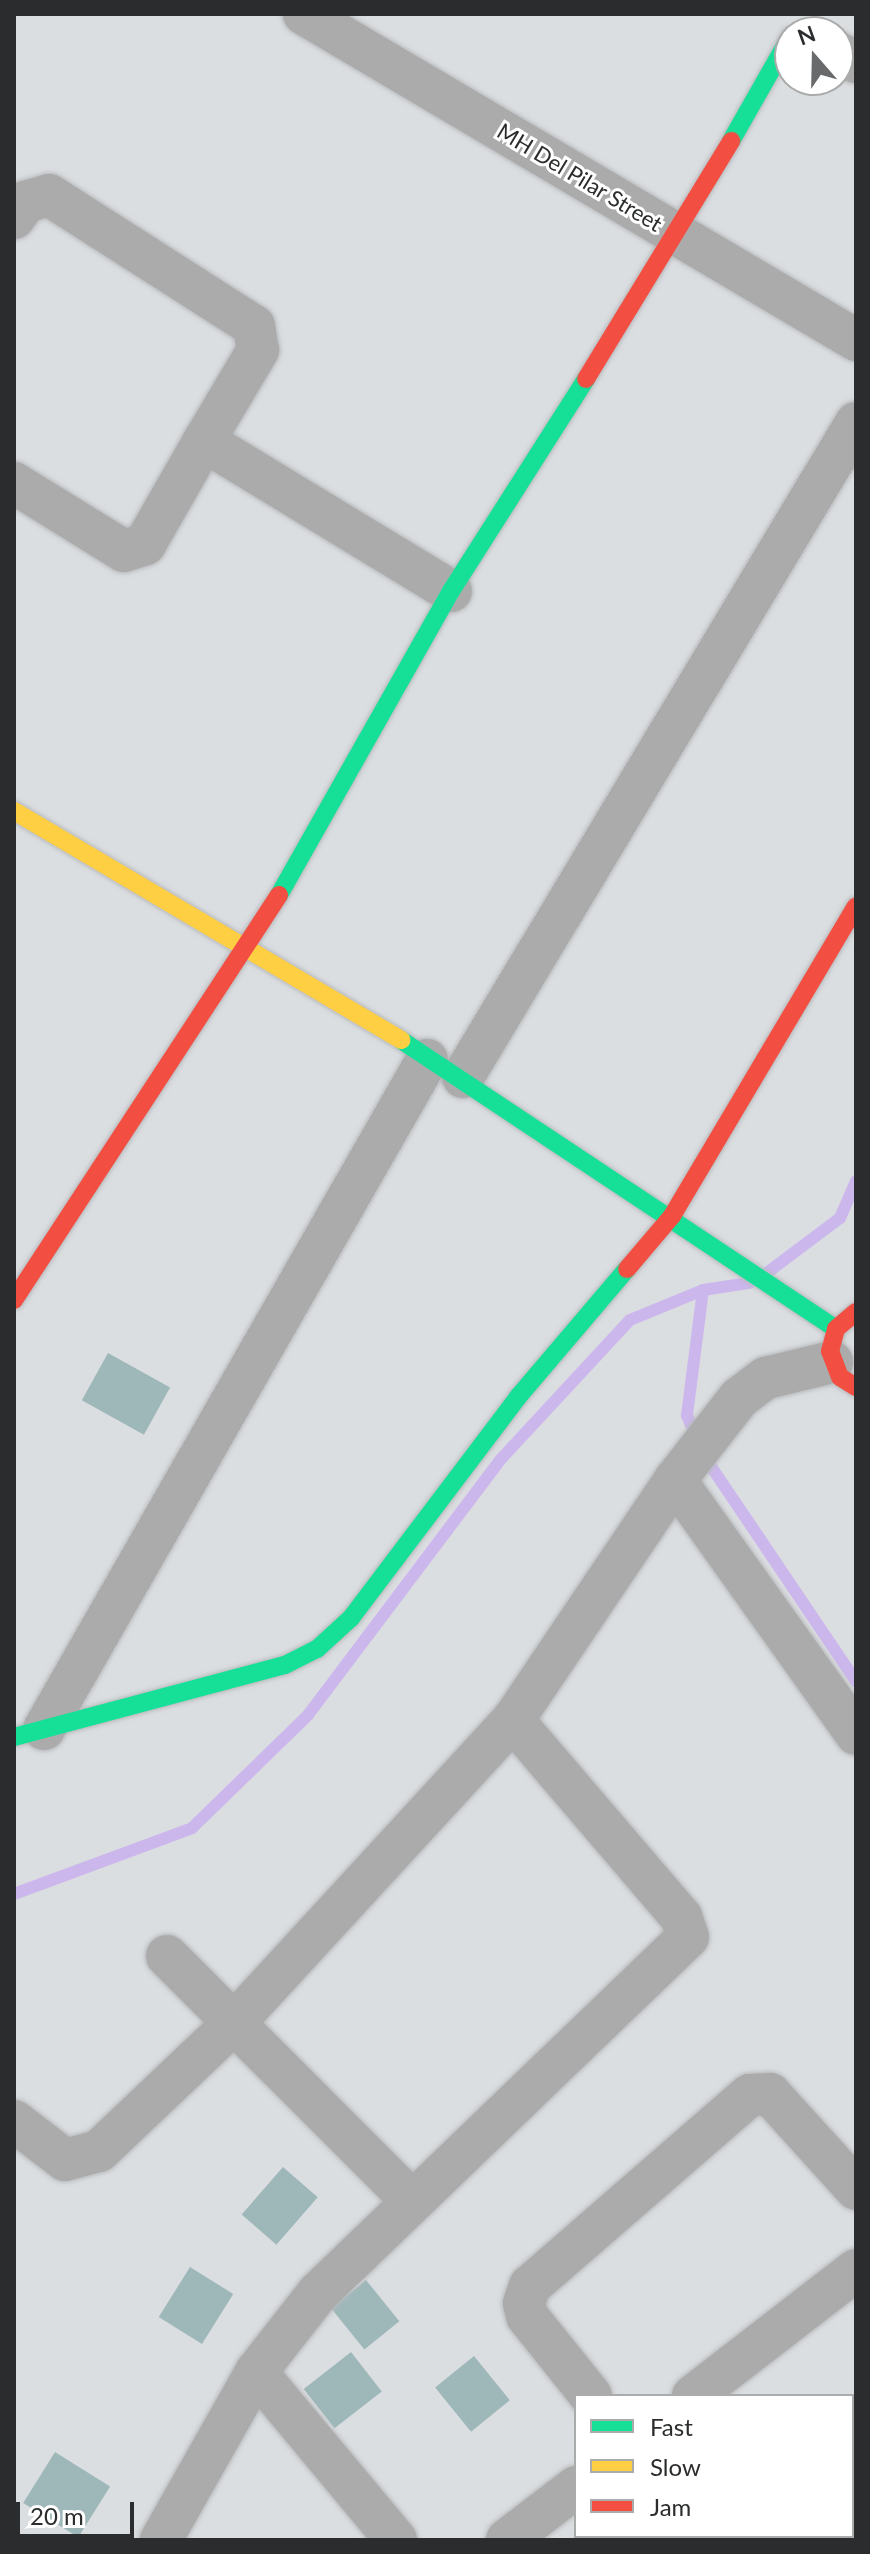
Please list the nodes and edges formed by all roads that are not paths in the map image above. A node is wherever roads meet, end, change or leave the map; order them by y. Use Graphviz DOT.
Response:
graph roads {
  1 [pos="304,14"];
  2 [pos="774,66"];
  3 [pos="14,218"];
  4 [pos="678,235"];
  5 [pos="856,340"];
  6 [pos="856,423"];
  7 [pos="204,441"];
  8 [pos="14,483"];
  9 [pos="451,591"];
  10 [pos="14,811"];
  11 [pos="856,906"];
  12 [pos="243,946"];
  13 [pos="445,1068"];
  14 [pos="672,1216"];
  15 [pos="14,1300"];
  16 [pos="856,1312"];
  17 [pos="841,1360"];
  18 [pos="680,1474"];
  19 [pos="513,1720"];
  20 [pos="29,1733"];
  21 [pos="856,1734"];
  22 [pos="167,1956"];
  23 [pos="236,2021"];
  24 [pos="14,2121"];
  25 [pos="856,2189"];
  26 [pos="412,2201"];
  27 [pos="856,2270"];
  28 [pos="256,2372"];
  29 [pos="589,2394"];
  30 [pos="696,2394"];
  31 [pos="574,2489"];
  32 [pos="161,2540"];
  33 [pos="396,2540"];
  34 [pos="507,2540"];
  1 -- 4 [label="street, MH Del Pilar Street"];
  2 -- 4 [label="street"];
  3 -- 7 [label="street"];
  4 -- 5 [label="street, MH Del Pilar Street"];
  4 -- 9 [label="street"];
  6 -- 13 [label="street"];
  7 -- 8 [label="street"];
  7 -- 9 [label="street"];
  9 -- 12 [label="street"];
  10 -- 12 [label="street"];
  11 -- 14 [label="street"];
  12 -- 13 [label="street"];
  12 -- 15 [label="street"];
  13 -- 14 [label="street"];
  13 -- 20 [label="street"];
  14 -- 17 [label="street"];
  14 -- 20 [label="street"];
  16 -- 17 [label="street"];
  17 -- 18 [label="street"];
  18 -- 19 [label="street"];
  18 -- 21 [label="street"];
  19 -- 23 [label="street"];
  19 -- 26 [label="street"];
  22 -- 23 [label="street"];
  23 -- 24 [label="street"];
  23 -- 26 [label="street"];
  25 -- 29 [label="street"];
  26 -- 28 [label="street"];
  27 -- 30 [label="street"];
  28 -- 32 [label="street"];
  28 -- 33 [label="street"];
  31 -- 34 [label="street"];
}
